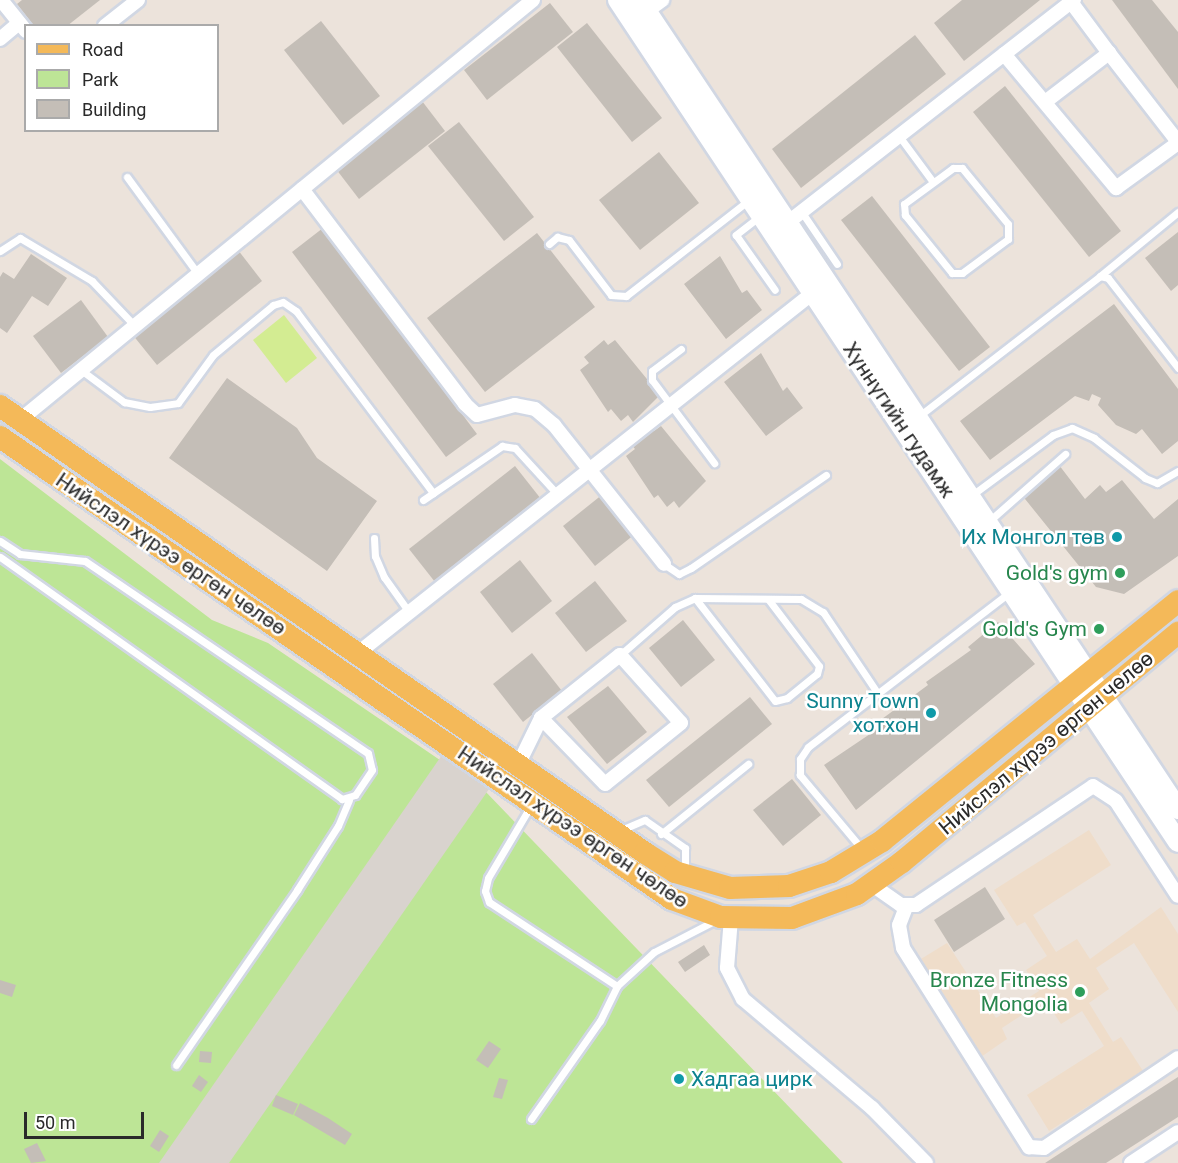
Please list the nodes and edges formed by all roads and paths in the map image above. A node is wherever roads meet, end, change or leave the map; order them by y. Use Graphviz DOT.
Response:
graph roads {
  1 [pos="1,0"];
  2 [pos="138,0"];
  3 [pos="533,0"];
  4 [pos="618,0"];
  5 [pos="1073,1"];
  6 [pos="650,4"];
  7 [pos="108,24"];
  8 [pos="22,27"];
  9 [pos="0,39"];
  10 [pos="1109,53"];
  11 [pos="1004,54"];
  12 [pos="1045,102"];
  13 [pos="899,136"];
  14 [pos="1178,142"];
  15 [pos="128,177"];
  16 [pos="933,182"];
  17 [pos="302,189"];
  18 [pos="759,201"];
  19 [pos="801,212"];
  20 [pos="1178,212"];
  21 [pos="780,228"];
  22 [pos="549,244"];
  23 [pos="0,251"];
  24 [pos="837,264"];
  25 [pos="198,274"];
  26 [pos="1100,276"];
  27 [pos="776,290"];
  28 [pos="814,292"];
  29 [pos="135,326"];
  30 [pos="681,348"];
  31 [pos="1178,368"];
  32 [pos="81,370"];
  33 [pos="0,406"];
  34 [pos="670,408"];
  35 [pos="20,420"];
  36 [pos="910,422"];
  37 [pos="2,440"];
  38 [pos="1065,454"];
  39 [pos="714,463"];
  40 [pos="591,471"];
  41 [pos="1178,471"];
  42 [pos="826,476"];
  43 [pos="433,493"];
  44 [pos="559,496"];
  45 [pos="970,496"];
  46 [pos="423,500"];
  47 [pos="981,527"];
  48 [pos="374,538"];
  49 [pos="0,541"];
  50 [pos="0,557"];
  51 [pos="664,564"];
  52 [pos="1012,590"];
  53 [pos="695,598"];
  54 [pos="768,599"];
  55 [pos="1178,601"];
  56 [pos="410,613"];
  57 [pos="1178,633"];
  58 [pos="338,639"];
  59 [pos="358,653"];
  60 [pos="620,655"];
  61 [pos="325,659"];
  62 [pos="1083,679"];
  63 [pos="878,694"];
  64 [pos="1097,702"];
  65 [pos="541,718"];
  66 [pos="519,763"];
  67 [pos="748,764"];
  68 [pos="349,800"];
  69 [pos="533,803"];
  70 [pos="1178,809"];
  71 [pos="616,832"];
  72 [pos="661,834"];
  73 [pos="1178,842"];
  74 [pos="864,852"];
  75 [pos="684,875"];
  76 [pos="871,884"];
  77 [pos="1178,896"];
  78 [pos="906,907"];
  79 [pos="726,918"];
  80 [pos="617,986"];
  81 [pos="1178,1058"];
  82 [pos="176,1065"];
  83 [pos="531,1119"];
  84 [pos="1178,1132"];
  85 [pos="926,1163"];
  86 [pos="1131,1163"];
  1 -- 8 [label="street"];
  2 -- 7 [label="street"];
  3 -- 17 [label="street"];
  4 -- 18 [label="main road, Хүннүгийн гудамж"];
  5 -- 10 [label="street"];
  5 -- 11 [label="street"];
  6 -- 18 [label="main road, Хүннүгийн гудамж"];
  8 -- 9 [label="street"];
  10 -- 12 [label="street"];
  10 -- 14 [label="street"];
  11 -- 12 [label="street"];
  11 -- 13 [label="street"];
  12 -- 14 [label="street"];
  13 -- 16 [label="lane"];
  13 -- 19 [label="street"];
  15 -- 25 [label="lane"];
  16 -- 16 [label="lane"];
  17 -- 25 [label="street"];
  17 -- 40 [label="street"];
  18 -- 21 [label="main road, Хүннүгийн гудамж"];
  18 -- 22 [label="lane"];
  18 -- 27 [label="lane"];
  19 -- 21 [label="street"];
  19 -- 24 [label="lane"];
  20 -- 26 [label="lane"];
  21 -- 28 [label="main road, Хүннүгийн гудамж"];
  21 -- 36 [label="main road, Хүннүгийн гудамж"];
  23 -- 29 [label="lane"];
  25 -- 29 [label="street"];
  26 -- 31 [label="lane"];
  26 -- 36 [label="lane"];
  28 -- 34 [label="street"];
  28 -- 36 [label="main road, Хүннүгийн гудамж"];
  29 -- 32 [label="street"];
  30 -- 34 [label="lane"];
  32 -- 35 [label="street"];
  32 -- 43 [label="lane"];
  33 -- 35 [label="main road, Нийслэл хүрээ өргөн чөлөө"];
  34 -- 39 [label="lane"];
  34 -- 40 [label="street"];
  35 -- 58 [label="main road, Нийслэл хүрээ өргөн чөлөө"];
  36 -- 45 [label="main road, Хүннүгийн гудамж"];
  36 -- 47 [label="main road, Хүннүгийн гудамж"];
  37 -- 61 [label="main road, Нийслэл хүрээ өргөн чөлөө"];
  38 -- 47 [label="lane"];
  40 -- 44 [label="street"];
  40 -- 51 [label="street"];
  41 -- 45 [label="lane"];
  42 -- 51 [label="lane"];
  43 -- 44 [label="lane"];
  43 -- 46 [label="lane"];
  44 -- 56 [label="street"];
  45 -- 47 [label="main road, Хүннүгийн гудамж"];
  47 -- 52 [label="main road, Хүннүгийн гудамж"];
  47 -- 62 [label="main road, Хүннүгийн гудамж"];
  48 -- 56 [label="lane"];
  49 -- 68 [label="lane"];
  50 -- 68 [label="lane"];
  52 -- 62 [label="main road, Хүннүгийн гудамж"];
  52 -- 63 [label="lane"];
  53 -- 54 [label="lane"];
  53 -- 54 [label="lane"];
  53 -- 60 [label="lane"];
  54 -- 63 [label="lane"];
  55 -- 62 [label="main road, Нийслэл хүрээ өргөн чөлөө"];
  56 -- 59 [label="street"];
  57 -- 64 [label="main road, Нийслэл хүрээ өргөн чөлөө"];
  58 -- 59 [label="main road, Нийслэл хүрээ өргөн чөлөө"];
  58 -- 61 [label="main road"];
  59 -- 66 [label="main road, Нийслэл хүрээ өргөн чөлөө"];
  60 -- 65 [label="street"];
  60 -- 65 [label="street"];
  61 -- 69 [label="main road, Нийслэл хүрээ өргөн чөлөө"];
  62 -- 64 [label="main road, Хүннүгийн гудамж"];
  62 -- 74 [label="main road, Нийслэл хүрээ өргөн чөлөө"];
  63 -- 74 [label="lane"];
  64 -- 70 [label="main road, Хүннүгийн гудамж"];
  64 -- 73 [label="main road, Хүннүгийн гудамж"];
  64 -- 76 [label="main road, Нийслэл хүрээ өргөн чөлөө"];
  65 -- 66 [label="street"];
  66 -- 71 [label="main road, Нийслэл хүрээ өргөн чөлөө"];
  67 -- 72 [label="lane"];
  68 -- 82 [label="lane"];
  69 -- 79 [label="main road, Нийслэл хүрээ өргөн чөлөө"];
  69 -- 80 [label="lane"];
  71 -- 72 [label="lane"];
  71 -- 75 [label="main road, Нийслэл хүрээ өргөн чөлөө"];
  72 -- 75 [label="lane"];
  74 -- 75 [label="main road, Нийслэл хүрээ өргөн чөлөө"];
  76 -- 78 [label="street"];
  76 -- 79 [label="main road, Нийслэл хүрээ өргөн чөлөө"];
  77 -- 78 [label="street"];
  78 -- 81 [label="street"];
  79 -- 80 [label="lane"];
  79 -- 85 [label="street"];
  80 -- 83 [label="lane"];
  84 -- 86 [label="street"];
}
